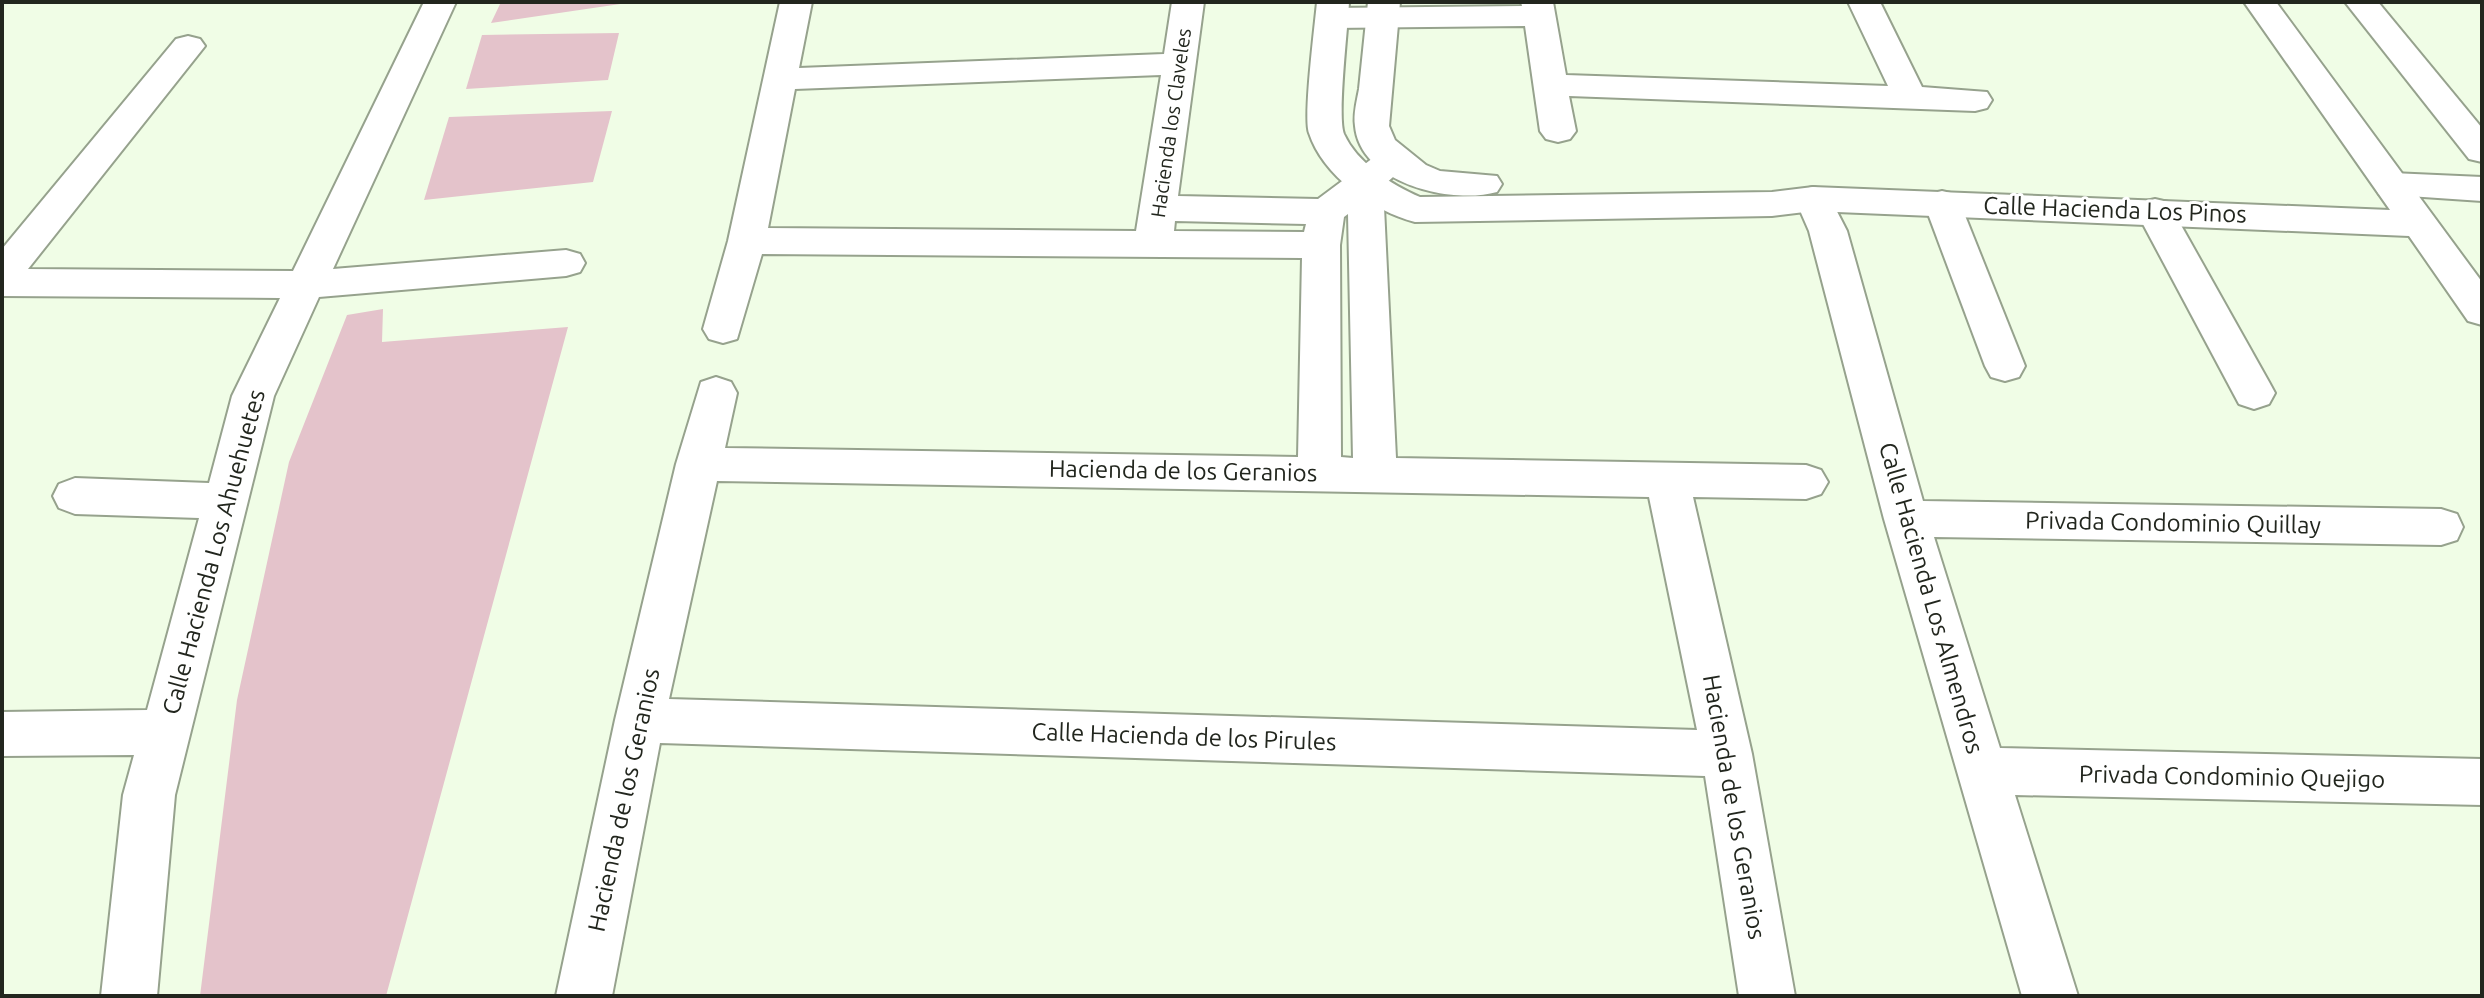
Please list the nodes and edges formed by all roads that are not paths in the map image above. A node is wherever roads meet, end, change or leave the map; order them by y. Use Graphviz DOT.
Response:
graph roads {
  1 [pos="440,2"];
  2 [pos="796,2"];
  3 [pos="1188,2"];
  4 [pos="1864,2"];
  5 [pos="2260,2"];
  6 [pos="2361,2"];
  7 [pos="1538,9"];
  8 [pos="1333,10"];
  9 [pos="1383,10"];
  10 [pos="188,46"];
  11 [pos="1179,64"];
  12 [pos="782,79"];
  13 [pos="1552,85"];
  14 [pos="1911,99"];
  15 [pos="1975,100"];
  16 [pos="1558,131"];
  17 [pos="2482,151"];
  18 [pos="1380,171"];
  19 [pos="2392,185"];
  20 [pos="2482,189"];
  21 [pos="1813,199"];
  22 [pos="1942,203"];
  23 [pos="2155,211"];
  24 [pos="2416,224"];
  25 [pos="1155,226"];
  26 [pos="1323,228"];
  27 [pos="747,241"];
  28 [pos="566,263"];
  29 [pos="2,275"];
  30 [pos="2,282"];
  31 [pos="304,285"];
  32 [pos="2482,311"];
  33 [pos="723,329"];
  34 [pos="2005,366"];
  35 [pos="716,393"];
  36 [pos="2254,393"];
  37 [pos="698,464"];
  38 [pos="1319,473"];
  39 [pos="1375,475"];
  40 [pos="1667,479"];
  41 [pos="1806,482"];
  42 [pos="75,496"];
  43 [pos="226,501"];
  44 [pos="1906,519"];
  45 [pos="2441,527"];
  46 [pos="640,720"];
  47 [pos="165,732"];
  48 [pos="2,734"];
  49 [pos="1727,754"];
  50 [pos="1982,771"];
  51 [pos="2482,782"];
  52 [pos="129,996"];
  53 [pos="584,996"];
  54 [pos="1767,996"];
  55 [pos="2050,996"];
  1 -- 31 [label="street, Calle Hacienda Los Ahuehuetes"];
  2 -- 12 [label="street"];
  3 -- 11 [label="street, Hacienda los Claveles"];
  4 -- 14 [label="street"];
  5 -- 19 [label="street"];
  6 -- 17 [label="street"];
  7 -- 9 [label="street"];
  7 -- 13 [label="street"];
  8 -- 9 [label="street"];
  8 -- 18 [label="street"];
  9 -- 18 [label="street"];
  10 -- 29 [label="street"];
  11 -- 12 [label="street"];
  11 -- 25 [label="street, Hacienda los Claveles"];
  12 -- 27 [label="street"];
  13 -- 14 [label="street"];
  13 -- 16 [label="street"];
  14 -- 15 [label="street"];
  18 -- 21 [label="street, Calle Hacienda Los Pinos"];
  18 -- 26 [label="street"];
  18 -- 39 [label="street"];
  19 -- 20 [label="street"];
  19 -- 24 [label="street"];
  21 -- 22 [label="street, Calle Hacienda Los Pinos"];
  21 -- 44 [label="street, Calle Hacienda Los Almendros"];
  22 -- 23 [label="street, Calle Hacienda Los Pinos"];
  22 -- 34 [label="street"];
  23 -- 24 [label="street, Calle Hacienda Los Pinos"];
  23 -- 36 [label="street"];
  24 -- 32 [label="street"];
  25 -- 26 [label="street"];
  25 -- 27 [label="street"];
  26 -- 38 [label="street"];
  27 -- 33 [label="street"];
  28 -- 31 [label="street"];
  30 -- 31 [label="street"];
  31 -- 43 [label="street, Calle Hacienda Los Ahuehuetes"];
  35 -- 37 [label="street, Hacienda de los Geranios"];
  37 -- 38 [label="street, Hacienda de los Geranios"];
  37 -- 46 [label="street, Hacienda de los Geranios"];
  38 -- 39 [label="street, Hacienda de los Geranios"];
  39 -- 40 [label="street, Hacienda de los Geranios"];
  40 -- 41 [label="street, Hacienda de los Geranios"];
  40 -- 49 [label="street, Hacienda de los Geranios"];
  42 -- 43 [label="street"];
  43 -- 47 [label="street, Calle Hacienda Los Ahuehuetes"];
  44 -- 45 [label="street, Privada Condominio Quillay"];
  44 -- 50 [label="street, Calle Hacienda Los Almendros"];
  46 -- 49 [label="street, Calle Hacienda de los Pirules"];
  46 -- 53 [label="street, Hacienda de los Geranios"];
  47 -- 48 [label="street"];
  47 -- 52 [label="street, Calle Hacienda Los Ahuehuetes"];
  49 -- 54 [label="street, Hacienda de los Geranios"];
  50 -- 51 [label="street, Privada Condominio Quejigo"];
  50 -- 55 [label="street, Calle Hacienda Los Almendros"];
}
